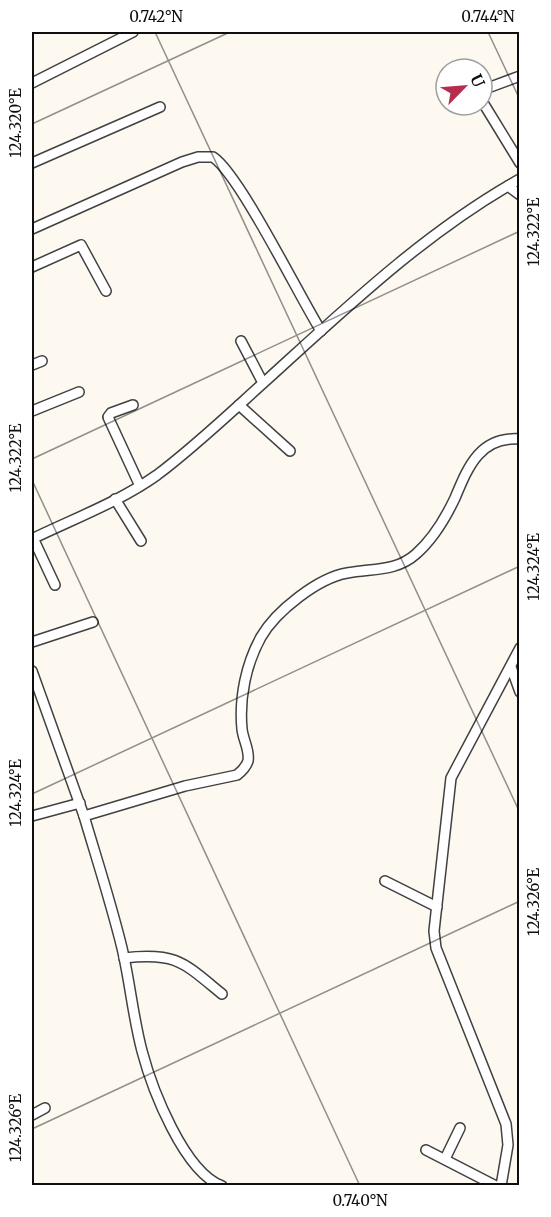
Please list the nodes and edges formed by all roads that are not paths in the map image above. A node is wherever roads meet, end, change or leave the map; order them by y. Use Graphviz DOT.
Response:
graph roads {
  1 [pos="133,32"];
  2 [pos="519,76"];
  3 [pos="32,83"];
  4 [pos="494,86"];
  5 [pos="160,107"];
  6 [pos="492,117"];
  7 [pos="32,163"];
  8 [pos="519,163"];
  9 [pos="519,179"];
  10 [pos="508,186"];
  11 [pos="519,195"];
  12 [pos="32,229"];
  13 [pos="32,267"];
  14 [pos="106,291"];
  15 [pos="321,331"];
  16 [pos="241,341"];
  17 [pos="42,361"];
  18 [pos="32,365"];
  19 [pos="263,383"];
  20 [pos="79,392"];
  21 [pos="133,405"];
  22 [pos="239,405"];
  23 [pos="32,411"];
  24 [pos="519,439"];
  25 [pos="290,451"];
  26 [pos="140,486"];
  27 [pos="115,499"];
  28 [pos="32,539"];
  29 [pos="141,541"];
  30 [pos="55,585"];
  31 [pos="93,622"];
  32 [pos="32,642"];
  33 [pos="519,648"];
  34 [pos="511,667"];
  35 [pos="32,670"];
  36 [pos="35,691"];
  37 [pos="519,692"];
  38 [pos="80,803"];
  39 [pos="32,816"];
  40 [pos="84,816"];
  41 [pos="384,881"];
  42 [pos="437,907"];
  43 [pos="124,958"];
  44 [pos="222,994"];
  45 [pos="45,1108"];
  46 [pos="32,1115"];
  47 [pos="460,1128"];
  48 [pos="426,1150"];
  49 [pos="445,1160"];
  50 [pos="222,1185"];
  51 [pos="495,1185"];
  52 [pos="501,1185"];
  1 -- 3 [label="street"];
  2 -- 4 [label="street"];
  5 -- 7 [label="street"];
  6 -- 8 [label="street"];
  9 -- 10 [label="street"];
  10 -- 11 [label="street"];
  10 -- 15 [label="street"];
  12 -- 15 [label="street"];
  13 -- 14 [label="street"];
  15 -- 19 [label="street"];
  16 -- 19 [label="street"];
  17 -- 18 [label="street"];
  19 -- 22 [label="street"];
  20 -- 23 [label="street"];
  21 -- 26 [label="street"];
  22 -- 25 [label="street"];
  22 -- 26 [label="street"];
  24 -- 40 [label="street"];
  26 -- 27 [label="street"];
  27 -- 28 [label="street"];
  27 -- 29 [label="street"];
  28 -- 30 [label="street"];
  31 -- 32 [label="street"];
  33 -- 34 [label="street"];
  34 -- 37 [label="street"];
  34 -- 42 [label="street"];
  35 -- 36 [label="street"];
  36 -- 38 [label="street"];
  38 -- 39 [label="street"];
  38 -- 40 [label="street"];
  40 -- 43 [label="street"];
  41 -- 42 [label="street"];
  42 -- 52 [label="street"];
  43 -- 44 [label="street"];
  43 -- 50 [label="street"];
  45 -- 46 [label="street"];
  47 -- 49 [label="street"];
  48 -- 49 [label="street"];
  49 -- 51 [label="street"];
}
